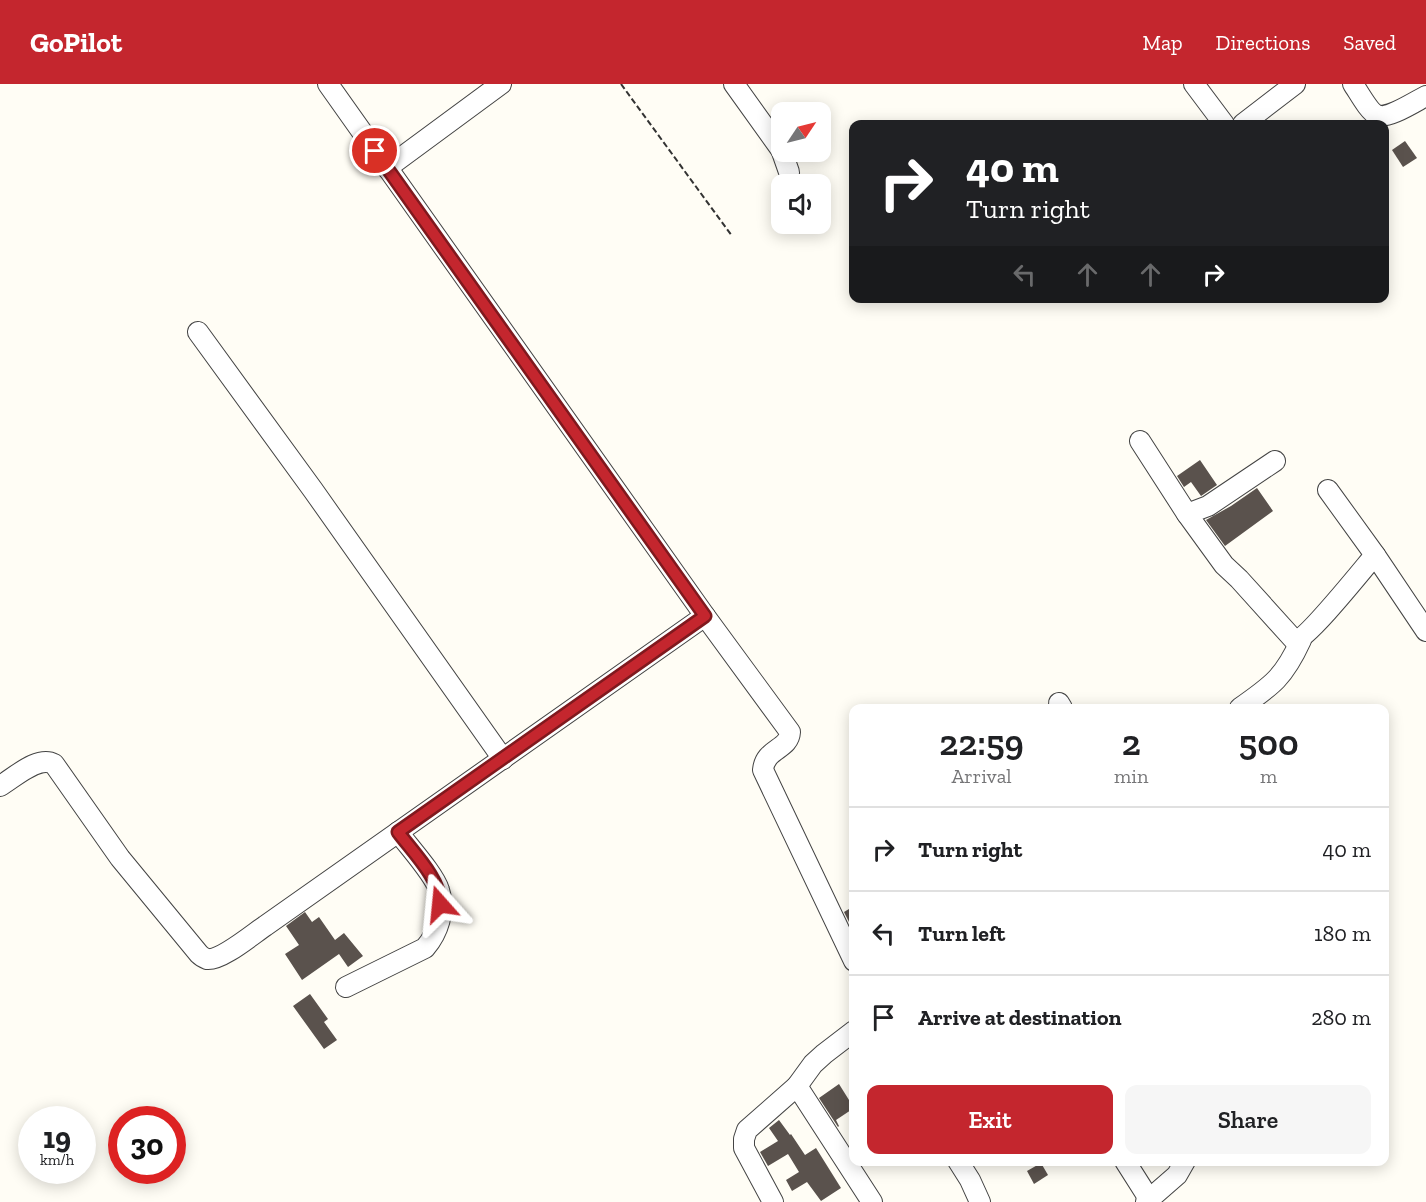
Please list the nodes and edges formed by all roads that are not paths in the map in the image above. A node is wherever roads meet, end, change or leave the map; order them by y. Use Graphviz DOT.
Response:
graph roads {
  1 [pos="328,84"];
  2 [pos="501,84"];
  3 [pos="734,84"];
  4 [pos="1194,84"];
  5 [pos="1295,84"];
  6 [pos="1353,84"];
  7 [pos="1426,96"];
  8 [pos="1221,120"];
  9 [pos="1248,120"];
  10 [pos="771,136"];
  11 [pos="786,162"];
  12 [pos="387,168"];
  13 [pos="789,172"];
  14 [pos="198,332"];
  15 [pos="1140,441"];
  16 [pos="1275,461"];
  17 [pos="1328,490"];
  18 [pos="1187,514"];
  19 [pos="1375,555"];
  20 [pos="705,616"];
  21 [pos="1426,631"];
  22 [pos="1301,640"];
  23 [pos="1245,704"];
  24 [pos="503,759"];
  25 [pos="0,786"];
  26 [pos="398,832"];
  27 [pos="849,951"];
  28 [pos="346,987"];
  29 [pos="849,1035"];
  30 [pos="797,1086"];
  31 [pos="961,1166"];
  32 [pos="1128,1166"];
  33 [pos="1182,1166"];
  34 [pos="768,1200"];
  35 [pos="1149,1201"];
  36 [pos="872,1202"];
  37 [pos="980,1202"];
  1 -- 12 [label="street"];
  2 -- 12 [label="street"];
  3 -- 10 [label="street"];
  4 -- 8 [label="street"];
  5 -- 9 [label="street"];
  6 -- 7 [label="street"];
  11 -- 13 [label="street"];
  12 -- 20 [label="street"];
  14 -- 24 [label="street"];
  15 -- 18 [label="street"];
  16 -- 18 [label="street"];
  17 -- 19 [label="street"];
  18 -- 22 [label="street"];
  19 -- 21 [label="street"];
  19 -- 22 [label="street"];
  20 -- 24 [label="street"];
  20 -- 27 [label="street"];
  22 -- 23 [label="street"];
  24 -- 26 [label="street"];
  25 -- 26 [label="street"];
  26 -- 28 [label="street"];
  29 -- 30 [label="street"];
  30 -- 34 [label="street"];
  30 -- 36 [label="street"];
  31 -- 37 [label="street"];
  32 -- 35 [label="street"];
  33 -- 35 [label="street"];
}
